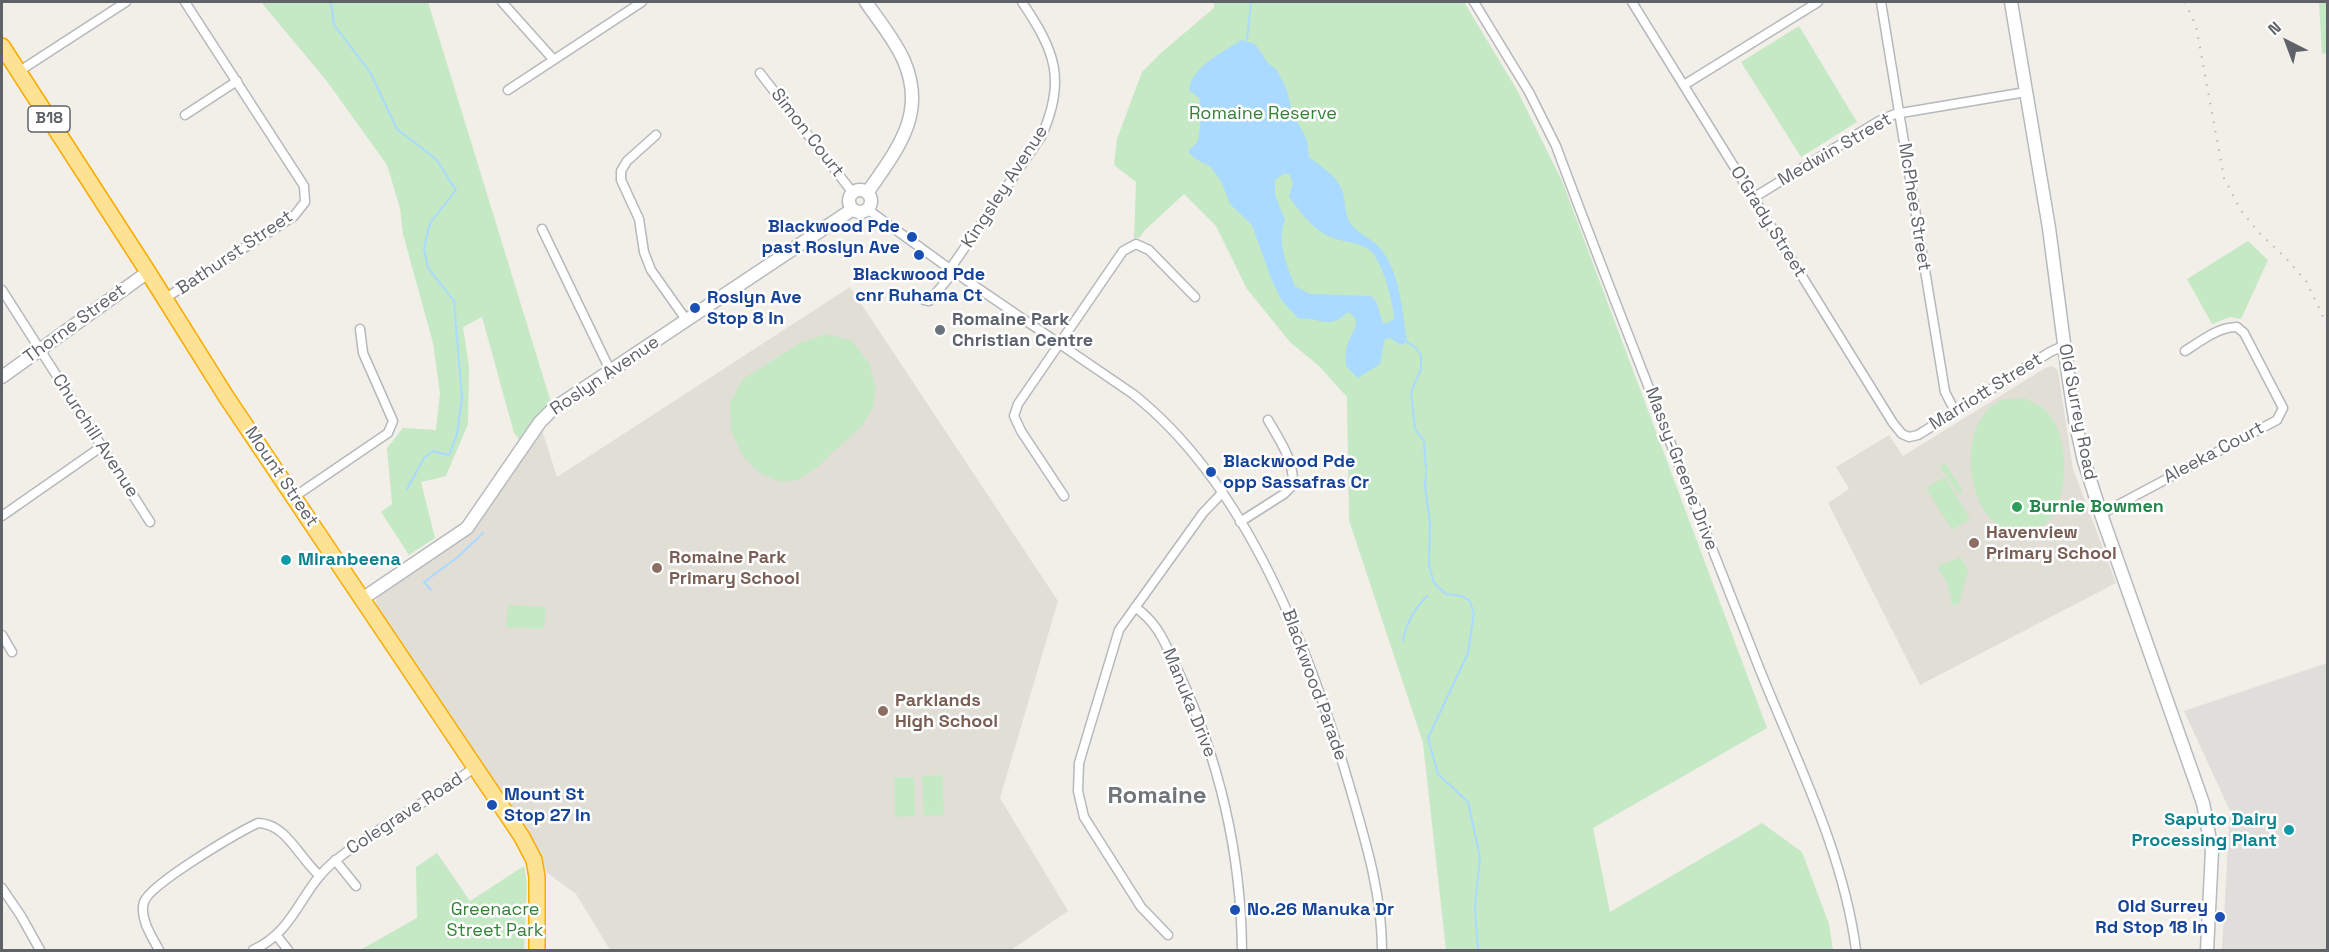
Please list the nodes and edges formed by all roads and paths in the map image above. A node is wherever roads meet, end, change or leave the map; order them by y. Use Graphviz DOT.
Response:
graph roads {
  1 [pos="126,2"];
  2 [pos="185,2"];
  3 [pos="502,2"];
  4 [pos="642,2"];
  5 [pos="866,2"];
  6 [pos="1022,2"];
  7 [pos="1474,2"];
  8 [pos="1632,2"];
  9 [pos="1818,2"];
  10 [pos="1881,2"];
  11 [pos="2012,2"];
  12 [pos="2,46"];
  13 [pos="553,59"];
  14 [pos="18,72"];
  15 [pos="760,73"];
  16 [pos="237,81"];
  17 [pos="1683,85"];
  18 [pos="508,90"];
  19 [pos="2026,92"];
  20 [pos="1899,113"];
  21 [pos="185,115"];
  22 [pos="656,135"];
  23 [pos="853,193"];
  24 [pos="867,193"];
  25 [pos="1753,198"];
  26 [pos="853,209"];
  27 [pos="867,209"];
  28 [pos="542,229"];
  29 [pos="952,271"];
  30 [pos="148,272"];
  31 [pos="2,290"];
  32 [pos="1195,297"];
  33 [pos="164,299"];
  34 [pos="924,300"];
  35 [pos="687,321"];
  36 [pos="360,329"];
  37 [pos="1059,343"];
  38 [pos="2063,346"];
  39 [pos="40,349"];
  40 [pos="2185,351"];
  41 [pos="610,370"];
  42 [pos="2,376"];
  43 [pos="1955,411"];
  44 [pos="1268,420"];
  45 [pos="1909,437"];
  46 [pos="101,447"];
  47 [pos="1221,494"];
  48 [pos="1064,496"];
  49 [pos="294,497"];
  50 [pos="2101,514"];
  51 [pos="2,516"];
  52 [pos="150,522"];
  53 [pos="1240,522"];
  54 [pos="362,599"];
  55 [pos="1135,607"];
  56 [pos="2,635"];
  57 [pos="12,652"];
  58 [pos="475,767"];
  59 [pos="335,861"];
  60 [pos="320,876"];
  61 [pos="356,886"];
  62 [pos="2,888"];
  63 [pos="1168,934"];
  64 [pos="277,936"];
  65 [pos="40,951"];
  66 [pos="159,951"];
  67 [pos="253,951"];
  68 [pos="288,951"];
  69 [pos="537,951"];
  70 [pos="1242,951"];
  71 [pos="1382,951"];
  72 [pos="1856,951"];
  73 [pos="2207,951"];
  1 -- 14 [label="street"];
  2 -- 16 [label="street, Bathurst Street"];
  3 -- 13 [label="street"];
  4 -- 13 [label="street"];
  5 -- 24 [label="street"];
  6 -- 29 [label="street, Kingsley Avenue"];
  7 -- 72 [label="street, Massy-Greene Drive"];
  8 -- 17 [label="street, O'Grady Street"];
  9 -- 17 [label="street"];
  10 -- 20 [label="street, McPhee Street"];
  11 -- 19 [label="street, Old Surrey Road"];
  12 -- 14 [label="highway, Mount Street / B18"];
  13 -- 18 [label="street"];
  14 -- 30 [label="highway, Mount Street / B18"];
  15 -- 23 [label="street, Simon Court"];
  16 -- 21 [label="street"];
  16 -- 33 [label="street, Bathurst Street"];
  17 -- 25 [label="street, O'Grady Street"];
  19 -- 20 [label="street, Medwin Street"];
  19 -- 38 [label="street, Old Surrey Road"];
  20 -- 25 [label="street, Medwin Street"];
  20 -- 43 [label="street, McPhee Street"];
  22 -- 35 [label="street"];
  23 -- 24 [label="street"];
  23 -- 26 [label="street"];
  24 -- 27 [label="street"];
  25 -- 45 [label="street, O'Grady Street"];
  26 -- 27 [label="street"];
  26 -- 35 [label="street, Roslyn Avenue"];
  27 -- 29 [label="street, Blackwood Parade"];
  28 -- 41 [label="street"];
  29 -- 34 [label="street, Kingsley Avenue"];
  29 -- 37 [label="street, Blackwood Parade"];
  30 -- 33 [label="highway, Mount Street / B18"];
  30 -- 39 [label="street, Thorne Street"];
  31 -- 39 [label="street, Churchill Avenue"];
  32 -- 37 [label="street"];
  33 -- 49 [label="highway, Mount Street / B18"];
  35 -- 41 [label="street, Roslyn Avenue"];
  36 -- 49 [label="street"];
  37 -- 47 [label="street, Blackwood Parade"];
  37 -- 48 [label="street"];
  38 -- 43 [label="street, Marriott Street"];
  38 -- 50 [label="street, Old Surrey Road"];
  39 -- 42 [label="street, Thorne Street"];
  39 -- 46 [label="street, Churchill Avenue"];
  40 -- 50 [label="street, Aleeka Court"];
  41 -- 54 [label="street, Roslyn Avenue"];
  43 -- 45 [label="street, Marriott Street"];
  44 -- 53 [label="street"];
  46 -- 51 [label="street"];
  46 -- 52 [label="street, Churchill Avenue"];
  47 -- 53 [label="street, Blackwood Parade"];
  47 -- 55 [label="street"];
  49 -- 54 [label="highway, Mount Street / B18"];
  50 -- 73 [label="street, Old Surrey Road"];
  53 -- 71 [label="street, Blackwood Parade"];
  54 -- 58 [label="highway, Mount Street / B18"];
  55 -- 63 [label="street"];
  55 -- 70 [label="street, Manuka Drive"];
  56 -- 57 [label="street"];
  58 -- 59 [label="street, Colegrave Road"];
  58 -- 69 [label="highway, Mount Street / B18"];
  59 -- 60 [label="street, Colegrave Road"];
  59 -- 61 [label="street, Colegrave Road"];
  60 -- 64 [label="street, Colegrave Road"];
  60 -- 66 [label="street"];
  62 -- 65 [label="street"];
  64 -- 67 [label="street, Colegrave Road"];
  64 -- 68 [label="street"];
}
